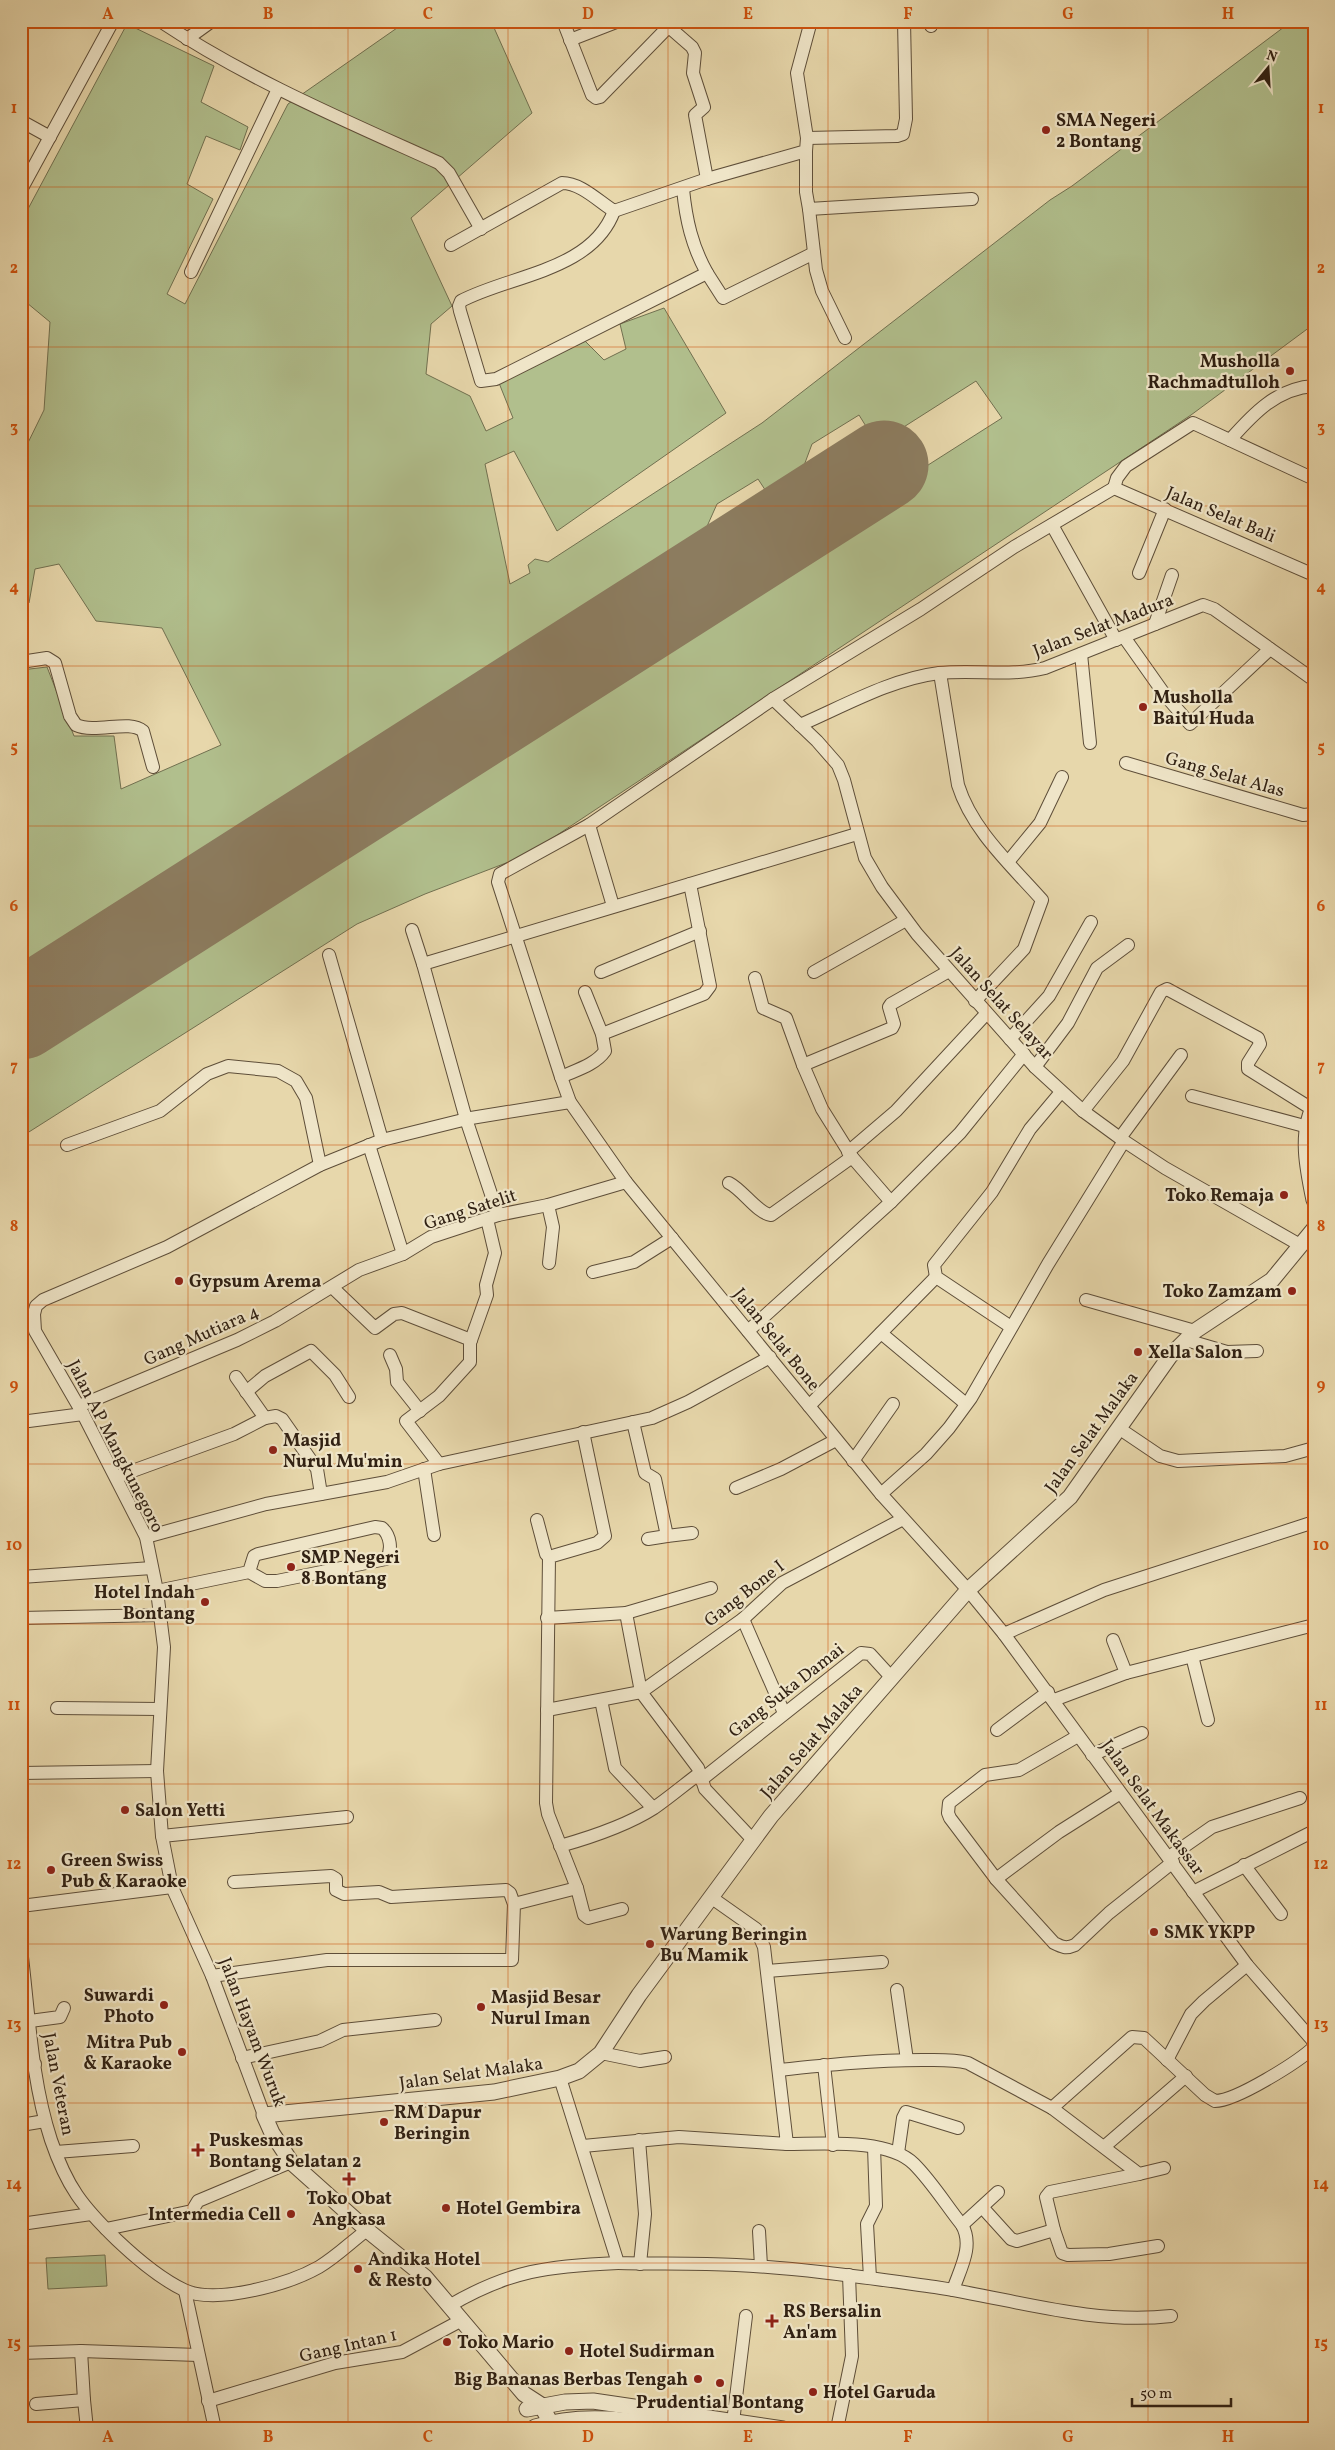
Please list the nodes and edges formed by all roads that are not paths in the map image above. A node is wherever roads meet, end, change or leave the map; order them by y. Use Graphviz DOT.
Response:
graph roads {
  1 [pos="113,21"];
  2 [pos="160,21"];
  3 [pos="212,21"];
  4 [pos="563,21"];
  5 [pos="619,21"];
  6 [pos="811,21"];
  7 [pos="904,21"];
  8 [pos="672,24"];
  9 [pos="187,39"];
  10 [pos="570,40"];
  11 [pos="278,89"];
  12 [pos="21,120"];
  13 [pos="50,137"];
  14 [pos="807,138"];
  15 [pos="806,151"];
  16 [pos="707,178"];
  17 [pos="683,189"];
  18 [pos="21,190"];
  19 [pos="972,199"];
  20 [pos="809,209"];
  21 [pos="614,211"];
  22 [pos="481,229"];
  23 [pos="450,245"];
  24 [pos="814,253"];
  25 [pos="191,272"];
  26 [pos="707,273"];
  27 [pos="845,338"];
  28 [pos="1314,386"];
  29 [pos="1230,440"];
  30 [pos="1314,479"];
  31 [pos="1114,488"];
  32 [pos="1165,509"];
  33 [pos="1052,525"];
  34 [pos="1139,573"];
  35 [pos="1314,574"];
  36 [pos="1172,575"];
  37 [pos="1155,624"];
  38 [pos="1120,639"];
  39 [pos="1270,648"];
  40 [pos="1081,654"];
  41 [pos="21,662"];
  42 [pos="940,673"];
  43 [pos="1314,680"];
  44 [pos="773,699"];
  45 [pos="800,725"];
  46 [pos="1090,743"];
  47 [pos="1126,763"];
  48 [pos="153,767"];
  49 [pos="1062,778"];
  50 [pos="1314,814"];
  51 [pos="589,825"];
  52 [pos="857,834"];
  53 [pos="1008,862"];
  54 [pos="690,884"];
  55 [pos="612,906"];
  56 [pos="906,920"];
  57 [pos="1091,922"];
  58 [pos="412,930"];
  59 [pos="700,931"];
  60 [pos="515,935"];
  61 [pos="1128,945"];
  62 [pos="330,955"];
  63 [pos="423,964"];
  64 [pos="949,971"];
  65 [pos="601,972"];
  66 [pos="814,972"];
  67 [pos="755,978"];
  68 [pos="585,992"];
  69 [pos="975,1001"];
  70 [pos="986,1014"];
  71 [pos="602,1034"];
  72 [pos="1010,1039"];
  73 [pos="1024,1054"];
  74 [pos="1181,1055"];
  75 [pos="803,1065"];
  76 [pos="1036,1067"];
  77 [pos="560,1077"];
  78 [pos="1061,1092"];
  79 [pos="1192,1096"];
  80 [pos="570,1102"];
  81 [pos="1313,1108"];
  82 [pos="1083,1111"];
  83 [pos="466,1119"];
  84 [pos="1308,1127"];
  85 [pos="1122,1139"];
  86 [pos="382,1140"];
  87 [pos="369,1144"];
  88 [pos="67,1145"];
  89 [pos="850,1154"];
  90 [pos="320,1165"];
  91 [pos="626,1182"];
  92 [pos="729,1183"];
  93 [pos="1314,1200"];
  94 [pos="891,1202"];
  95 [pos="548,1204"];
  96 [pos="493,1217"];
  97 [pos="1314,1229"];
  98 [pos="672,1238"];
  99 [pos="1300,1245"];
  100 [pos="403,1254"];
  101 [pos="549,1263"];
  102 [pos="593,1272"];
  103 [pos="936,1277"];
  104 [pos="332,1287"];
  105 [pos="1086,1300"];
  106 [pos="1011,1327"];
  107 [pos="748,1330"];
  108 [pos="881,1333"];
  109 [pos="1190,1335"];
  110 [pos="471,1340"];
  111 [pos="1257,1351"];
  112 [pos="390,1355"];
  113 [pos="770,1357"];
  114 [pos="236,1377"];
  115 [pos="246,1392"];
  116 [pos="349,1397"];
  117 [pos="893,1404"];
  118 [pos="966,1404"];
  119 [pos="809,1406"];
  120 [pos="81,1410"];
  121 [pos="420,1411"];
  122 [pos="265,1418"];
  123 [pos="21,1422"];
  124 [pos="633,1422"];
  125 [pos="1120,1429"];
  126 [pos="583,1432"];
  127 [pos="836,1440"];
  128 [pos="1314,1448"];
  129 [pos="853,1461"];
  130 [pos="439,1464"];
  131 [pos="424,1469"];
  132 [pos="116,1477"];
  133 [pos="736,1488"];
  134 [pos="321,1494"];
  135 [pos="881,1494"];
  136 [pos="903,1519"];
  137 [pos="537,1520"];
  138 [pos="1314,1522"];
  139 [pos="692,1533"];
  140 [pos="434,1535"];
  141 [pos="667,1536"];
  142 [pos="146,1537"];
  143 [pos="648,1539"];
  144 [pos="549,1557"];
  145 [pos="152,1568"];
  146 [pos="249,1572"];
  147 [pos="21,1577"];
  148 [pos="711,1588"];
  149 [pos="968,1590"];
  150 [pos="158,1592"];
  151 [pos="626,1613"];
  152 [pos="161,1615"];
  153 [pos="21,1618"];
  154 [pos="547,1618"];
  155 [pos="743,1619"];
  156 [pos="1314,1625"];
  157 [pos="1004,1634"];
  158 [pos="1112,1640"];
  159 [pos="1192,1656"];
  160 [pos="1126,1673"];
  161 [pos="891,1677"];
  162 [pos="641,1692"];
  163 [pos="1051,1696"];
  164 [pos="601,1700"];
  165 [pos="57,1708"];
  166 [pos="160,1709"];
  167 [pos="548,1710"];
  168 [pos="784,1713"];
  169 [pos="1208,1720"];
  170 [pos="997,1730"];
  171 [pos="1142,1733"];
  172 [pos="1078,1736"];
  173 [pos="1092,1755"];
  174 [pos="157,1771"];
  175 [pos="21,1773"];
  176 [pos="701,1776"];
  177 [pos="1119,1794"];
  178 [pos="1300,1798"];
  179 [pos="653,1808"];
  180 [pos="347,1817"];
  181 [pos="1314,1831"];
  182 [pos="162,1836"];
  183 [pos="753,1840"];
  184 [pos="560,1846"];
  185 [pos="1171,1860"];
  186 [pos="1244,1865"];
  187 [pos="996,1879"];
  188 [pos="234,1882"];
  189 [pos="172,1887"];
  190 [pos="577,1888"];
  191 [pos="1193,1892"];
  192 [pos="712,1898"];
  193 [pos="514,1904"];
  194 [pos="21,1906"];
  195 [pos="622,1909"];
  196 [pos="1280,1914"];
  197 [pos="21,1949"];
  198 [pos="882,1962"];
  199 [pos="1247,1966"];
  200 [pos="766,1971"];
  201 [pos="212,1976"];
  202 [pos="897,1990"];
  203 [pos="64,2008"];
  204 [pos="435,2020"];
  205 [pos="30,2021"];
  206 [pos="1314,2042"];
  207 [pos="1314,2048"];
  208 [pos="602,2052"];
  209 [pos="665,2057"];
  210 [pos="242,2058"];
  211 [pos="907,2060"];
  212 [pos="1167,2060"];
  213 [pos="35,2064"];
  214 [pos="824,2065"];
  215 [pos="21,2066"];
  216 [pos="779,2070"];
  217 [pos="1186,2076"];
  218 [pos="560,2078"];
  219 [pos="1052,2108"];
  220 [pos="264,2115"];
  221 [pos="45,2121"];
  222 [pos="21,2125"];
  223 [pos="958,2128"];
  224 [pos="638,2140"];
  225 [pos="787,2144"];
  226 [pos="833,2145"];
  227 [pos="133,2146"];
  228 [pos="583,2146"];
  229 [pos="1105,2146"];
  230 [pos="874,2147"];
  231 [pos="56,2152"];
  232 [pos="898,2153"];
  233 [pos="291,2162"];
  234 [pos="1164,2168"];
  235 [pos="1139,2174"];
  236 [pos="998,2192"];
  237 [pos="982,2208"];
  238 [pos="91,2214"];
  239 [pos="21,2224"];
  240 [pos="962,2225"];
  241 [pos="106,2229"];
  242 [pos="367,2230"];
  243 [pos="1054,2230"];
  244 [pos="759,2231"];
  245 [pos="1158,2246"];
  246 [pos="618,2263"];
  247 [pos="640,2264"];
  248 [pos="761,2266"];
  249 [pos="849,2275"];
  250 [pos="870,2278"];
  251 [pos="953,2290"];
  252 [pos="185,2291"];
  253 [pos="448,2306"];
  254 [pos="746,2316"];
  255 [pos="1171,2316"];
  256 [pos="462,2320"];
  257 [pos="81,2351"];
  258 [pos="21,2353"];
  259 [pos="198,2356"];
  260 [pos="84,2400"];
  261 [pos="208,2400"];
  262 [pos="36,2404"];
  263 [pos="534,2407"];
  264 [pos="733,2422"];
  265 [pos="552,2425"];
  266 [pos="535,2428"];
  267 [pos="87,2429"];
  268 [pos="215,2429"];
  269 [pos="683,2429"];
  270 [pos="783,2429"];
  271 [pos="837,2429"];
  1 -- 13 [label="street"];
  2 -- 9 [label="street"];
  3 -- 9 [label="street"];
  4 -- 10 [label="street"];
  5 -- 10 [label="street"];
  6 -- 14 [label="street"];
  7 -- 14 [label="street"];
  8 -- 10 [label="street"];
  8 -- 16 [label="street"];
  9 -- 11 [label="street"];
  11 -- 22 [label="street"];
  11 -- 25 [label="street"];
  12 -- 13 [label="street"];
  13 -- 18 [label="street"];
  14 -- 15 [label="street"];
  15 -- 16 [label="street"];
  15 -- 20 [label="street"];
  16 -- 17 [label="street"];
  17 -- 21 [label="street"];
  17 -- 26 [label="street"];
  19 -- 20 [label="street"];
  20 -- 24 [label="street"];
  21 -- 22 [label="street"];
  21 -- 26 [label="street"];
  22 -- 23 [label="street"];
  24 -- 26 [label="street"];
  24 -- 27 [label="street"];
  28 -- 29 [label="street"];
  29 -- 30 [label="street"];
  29 -- 31 [label="street"];
  31 -- 32 [label="street, Jalan Selat Bali"];
  31 -- 33 [label="street"];
  32 -- 34 [label="street"];
  32 -- 35 [label="street, Jalan Selat Bali"];
  33 -- 38 [label="street"];
  33 -- 44 [label="street"];
  36 -- 37 [label="street"];
  37 -- 38 [label="street, Jalan Selat Madura"];
  37 -- 39 [label="street, Jalan Selat Madura"];
  38 -- 39 [label="street"];
  38 -- 40 [label="street, Jalan Selat Madura"];
  39 -- 43 [label="street, Jalan Selat Madura"];
  40 -- 42 [label="street, Jalan Selat Madura"];
  40 -- 46 [label="street"];
  41 -- 48 [label="street"];
  42 -- 45 [label="street, Jalan Selat Madura"];
  42 -- 53 [label="street"];
  44 -- 45 [label="street, Jalan Selat Selayar"];
  44 -- 51 [label="street"];
  45 -- 52 [label="street, Jalan Selat Selayar"];
  47 -- 50 [label="street, Gang Selat Alas"];
  49 -- 53 [label="street"];
  51 -- 55 [label="street"];
  51 -- 60 [label="street"];
  52 -- 54 [label="street"];
  52 -- 56 [label="street, Jalan Selat Selayar"];
  53 -- 69 [label="street"];
  54 -- 55 [label="street"];
  54 -- 59 [label="street"];
  55 -- 60 [label="street"];
  56 -- 64 [label="street, Jalan Selat Selayar"];
  56 -- 66 [label="street"];
  57 -- 72 [label="street"];
  58 -- 63 [label="street"];
  59 -- 65 [label="street"];
  59 -- 71 [label="street"];
  60 -- 63 [label="street"];
  60 -- 77 [label="street"];
  61 -- 76 [label="street"];
  62 -- 86 [label="street"];
  63 -- 83 [label="street"];
  64 -- 69 [label="street, Jalan Selat Selayar"];
  64 -- 75 [label="street"];
  67 -- 75 [label="street"];
  68 -- 71 [label="street"];
  69 -- 70 [label="street, Jalan Selat Selayar"];
  70 -- 72 [label="street, Jalan Selat Selayar"];
  70 -- 89 [label="street"];
  71 -- 77 [label="street"];
  72 -- 73 [label="street, Jalan Selat Selayar"];
  73 -- 76 [label="street, Jalan Selat Selayar"];
  73 -- 94 [label="street"];
  74 -- 85 [label="street"];
  75 -- 89 [label="street"];
  76 -- 78 [label="street, Jalan Selat Selayar"];
  77 -- 80 [label="street"];
  78 -- 82 [label="street, Jalan Selat Selayar"];
  78 -- 103 [label="street"];
  79 -- 84 [label="street"];
  80 -- 83 [label="street"];
  80 -- 91 [label="street, Jalan Selat Bone"];
  81 -- 82 [label="street"];
  81 -- 84 [label="street"];
  82 -- 85 [label="street, Jalan Selat Selayar"];
  83 -- 86 [label="street"];
  83 -- 96 [label="street"];
  84 -- 93 [label="street"];
  85 -- 99 [label="street, Jalan Selat Selayar"];
  85 -- 106 [label="street"];
  86 -- 87 [label="street"];
  87 -- 90 [label="street"];
  87 -- 100 [label="street"];
  88 -- 90 [label="street"];
  89 -- 92 [label="street"];
  89 -- 94 [label="street"];
  90 -- 120 [label="street, Jalan AP Mangkunegoro"];
  91 -- 95 [label="street, Gang Satelit"];
  91 -- 98 [label="street, Jalan Selat Bone"];
  94 -- 107 [label="street"];
  95 -- 96 [label="street, Gang Satelit"];
  95 -- 101 [label="street"];
  96 -- 100 [label="street, Gang Satelit"];
  96 -- 110 [label="street"];
  97 -- 99 [label="street, Jalan Selat Malaka"];
  98 -- 102 [label="street"];
  98 -- 107 [label="street, Jalan Selat Bone"];
  99 -- 109 [label="street, Jalan Selat Malaka"];
  100 -- 104 [label="street, Gang Satelit"];
  103 -- 106 [label="street"];
  103 -- 108 [label="street"];
  104 -- 110 [label="street"];
  104 -- 120 [label="street, Gang Mutiara 4"];
  105 -- 109 [label="street"];
  106 -- 118 [label="street"];
  107 -- 113 [label="street, Jalan Selat Bone"];
  108 -- 118 [label="street"];
  108 -- 119 [label="street"];
  109 -- 111 [label="street"];
  109 -- 125 [label="street, Jalan Selat Malaka"];
  110 -- 121 [label="street"];
  112 -- 121 [label="street"];
  113 -- 119 [label="street, Jalan Selat Bone"];
  113 -- 124 [label="street"];
  114 -- 115 [label="street"];
  115 -- 116 [label="street"];
  115 -- 122 [label="street"];
  117 -- 129 [label="street"];
  118 -- 135 [label="street"];
  119 -- 127 [label="street, Jalan Selat Bone"];
  120 -- 123 [label="street, Gang Mutiara 4"];
  120 -- 132 [label="street, Jalan AP Mangkunegoro"];
  121 -- 130 [label="street"];
  122 -- 132 [label="street"];
  122 -- 134 [label="street"];
  124 -- 126 [label="street"];
  124 -- 141 [label="street"];
  125 -- 128 [label="street"];
  125 -- 149 [label="street, Jalan Selat Malaka"];
  126 -- 130 [label="street"];
  126 -- 144 [label="street"];
  127 -- 129 [label="street, Jalan Selat Bone"];
  127 -- 133 [label="street"];
  129 -- 135 [label="street, Jalan Selat Bone"];
  130 -- 131 [label="street"];
  131 -- 134 [label="street"];
  131 -- 140 [label="street"];
  132 -- 142 [label="street, Jalan AP Mangkunegoro"];
  134 -- 142 [label="street"];
  135 -- 136 [label="street, Jalan Selat Bone"];
  136 -- 149 [label="street, Jalan Selat Bone"];
  136 -- 155 [label="street, Gang Bone I"];
  137 -- 144 [label="street"];
  138 -- 157 [label="street"];
  139 -- 141 [label="street"];
  141 -- 143 [label="street"];
  142 -- 145 [label="street, Jalan AP Mangkunegoro"];
  144 -- 154 [label="street"];
  145 -- 147 [label="street"];
  145 -- 150 [label="street, Jalan AP Mangkunegoro"];
  146 -- 146 [label="street"];
  146 -- 150 [label="street"];
  148 -- 151 [label="street"];
  149 -- 157 [label="street, Jalan Selat Makassar"];
  149 -- 161 [label="street, Jalan Selat Malaka"];
  150 -- 152 [label="street, Jalan AP Mangkunegoro"];
  151 -- 154 [label="street"];
  151 -- 162 [label="street"];
  152 -- 153 [label="street"];
  152 -- 166 [label="street, Jalan AP Mangkunegoro"];
  154 -- 167 [label="street"];
  155 -- 162 [label="street, Gang Bone I"];
  155 -- 168 [label="street"];
  156 -- 159 [label="street"];
  157 -- 163 [label="street, Jalan Selat Makassar"];
  158 -- 160 [label="street"];
  159 -- 160 [label="street"];
  159 -- 169 [label="street"];
  160 -- 163 [label="street"];
  161 -- 168 [label="street, Gang Suka Damai"];
  161 -- 183 [label="street, Jalan Selat Malaka"];
  162 -- 164 [label="street"];
  162 -- 176 [label="street"];
  163 -- 170 [label="street"];
  163 -- 172 [label="street, Jalan Selat Makassar"];
  164 -- 167 [label="street"];
  164 -- 179 [label="street"];
  165 -- 166 [label="street"];
  166 -- 174 [label="street, Jalan AP Mangkunegoro"];
  167 -- 184 [label="street"];
  168 -- 176 [label="street, Gang Suka Damai"];
  171 -- 173 [label="street"];
  172 -- 173 [label="street, Jalan Selat Makassar"];
  172 -- 187 [label="street"];
  173 -- 177 [label="street, Jalan Selat Makassar"];
  174 -- 175 [label="street"];
  174 -- 182 [label="street, Jalan AP Mangkunegoro"];
  176 -- 179 [label="street, Gang Suka Damai"];
  176 -- 183 [label="street"];
  177 -- 185 [label="street, Jalan Selat Makassar"];
  177 -- 187 [label="street"];
  178 -- 185 [label="street"];
  179 -- 184 [label="street, Gang Suka Damai"];
  180 -- 182 [label="street"];
  181 -- 186 [label="street"];
  182 -- 189 [label="street, Jalan AP Mangkunegoro"];
  183 -- 192 [label="street, Jalan Selat Malaka"];
  184 -- 190 [label="street"];
  185 -- 187 [label="street"];
  185 -- 191 [label="street, Jalan Selat Makassar"];
  186 -- 191 [label="street"];
  186 -- 196 [label="street"];
  188 -- 193 [label="street"];
  189 -- 194 [label="street"];
  189 -- 201 [label="street, Jalan Hayam Wuruk"];
  190 -- 193 [label="street"];
  190 -- 195 [label="street"];
  191 -- 199 [label="street, Jalan Selat Makassar"];
  192 -- 200 [label="street"];
  192 -- 208 [label="street, Jalan Selat Malaka"];
  193 -- 201 [label="street"];
  197 -- 205 [label="street, Jalan Veteran"];
  198 -- 200 [label="street"];
  199 -- 206 [label="street, Jalan Selat Makassar"];
  199 -- 212 [label="street"];
  200 -- 216 [label="street"];
  201 -- 210 [label="street, Jalan Hayam Wuruk"];
  202 -- 211 [label="street"];
  203 -- 205 [label="street"];
  204 -- 210 [label="street"];
  205 -- 213 [label="street, Jalan Veteran"];
  207 -- 217 [label="street"];
  208 -- 209 [label="street"];
  208 -- 218 [label="street, Jalan Selat Malaka"];
  210 -- 220 [label="street, Jalan Hayam Wuruk"];
  211 -- 214 [label="street"];
  211 -- 219 [label="street"];
  212 -- 217 [label="street"];
  212 -- 219 [label="street"];
  213 -- 215 [label="street"];
  213 -- 221 [label="street, Jalan Veteran"];
  214 -- 216 [label="street"];
  214 -- 226 [label="street"];
  216 -- 225 [label="street"];
  217 -- 229 [label="street"];
  218 -- 220 [label="street, Jalan Selat Malaka"];
  218 -- 228 [label="street"];
  219 -- 229 [label="street"];
  220 -- 233 [label="street, Jalan Hayam Wuruk"];
  221 -- 222 [label="street"];
  221 -- 231 [label="street, Jalan Veteran"];
  223 -- 232 [label="street"];
  224 -- 225 [label="street"];
  224 -- 228 [label="street"];
  224 -- 247 [label="street"];
  225 -- 226 [label="street"];
  226 -- 230 [label="street"];
  227 -- 231 [label="street"];
  228 -- 246 [label="street"];
  229 -- 235 [label="street"];
  230 -- 232 [label="street"];
  230 -- 250 [label="street"];
  231 -- 238 [label="street, Jalan Veteran"];
  232 -- 240 [label="street"];
  233 -- 241 [label="street"];
  233 -- 242 [label="street, Jalan Hayam Wuruk"];
  234 -- 235 [label="street"];
  235 -- 243 [label="street"];
  236 -- 237 [label="street"];
  237 -- 240 [label="street"];
  237 -- 243 [label="street"];
  238 -- 239 [label="street"];
  238 -- 241 [label="street, Jalan Veteran"];
  240 -- 251 [label="street"];
  241 -- 252 [label="street, Jalan Veteran"];
  242 -- 252 [label="street, Jalan Veteran"];
  242 -- 253 [label="street, Jalan Hayam Wuruk"];
  243 -- 245 [label="street"];
  244 -- 248 [label="street"];
  246 -- 247 [label="street"];
  246 -- 253 [label="street"];
  247 -- 248 [label="street"];
  248 -- 249 [label="street"];
  249 -- 250 [label="street"];
  249 -- 271 [label="street"];
  250 -- 251 [label="street"];
  251 -- 255 [label="street"];
  252 -- 259 [label="street"];
  253 -- 256 [label="street, Jalan Hayam Wuruk"];
  254 -- 264 [label="street"];
  256 -- 261 [label="street, Gang Intan 1"];
  256 -- 263 [label="street, Jalan Hayam Wuruk"];
  257 -- 258 [label="street"];
  257 -- 259 [label="street"];
  257 -- 260 [label="street"];
  259 -- 261 [label="street"];
  260 -- 262 [label="street"];
  260 -- 267 [label="street"];
  261 -- 268 [label="street"];
  263 -- 264 [label="street"];
  263 -- 265 [label="street"];
  263 -- 266 [label="street"];
  264 -- 270 [label="street"];
  265 -- 266 [label="street"];
  265 -- 269 [label="street"];
}
